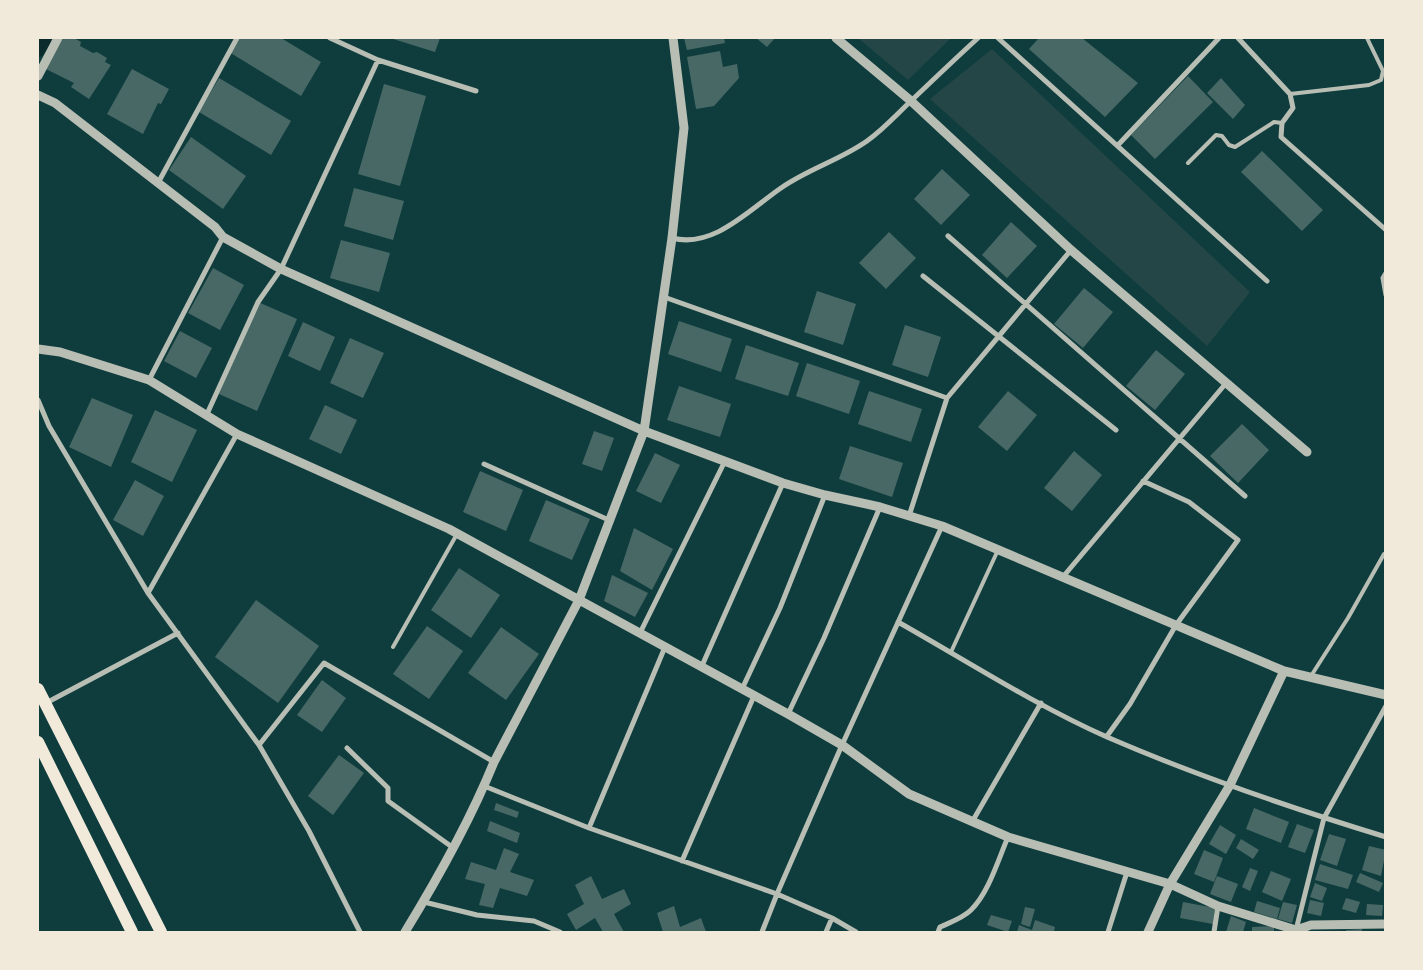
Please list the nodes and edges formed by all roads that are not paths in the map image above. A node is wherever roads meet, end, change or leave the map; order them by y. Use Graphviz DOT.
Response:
graph roads {
  1 [pos="58,38"];
  2 [pos="237,38"];
  3 [pos="330,38"];
  4 [pos="673,38"];
  5 [pos="836,38"];
  6 [pos="978,38"];
  7 [pos="998,38"];
  8 [pos="1219,38"];
  9 [pos="1238,38"];
  10 [pos="1367,38"];
  11 [pos="378,60"];
  12 [pos="38,76"];
  13 [pos="476,91"];
  14 [pos="1290,94"];
  15 [pos="38,95"];
  16 [pos="911,101"];
  17 [pos="1282,123"];
  18 [pos="1118,145"];
  19 [pos="1188,163"];
  20 [pos="158,183"];
  21 [pos="1386,230"];
  22 [pos="948,236"];
  23 [pos="223,237"];
  24 [pos="672,238"];
  25 [pos="1071,250"];
  26 [pos="281,269"];
  27 [pos="1386,273"];
  28 [pos="923,276"];
  29 [pos="1267,281"];
  30 [pos="1386,295"];
  31 [pos="664,297"];
  32 [pos="1025,305"];
  33 [pos="999,336"];
  34 [pos="38,349"];
  35 [pos="149,380"];
  36 [pos="1227,382"];
  37 [pos="947,398"];
  38 [pos="38,400"];
  39 [pos="207,414"];
  40 [pos="1116,430"];
  41 [pos="644,431"];
  42 [pos="237,434"];
  43 [pos="1180,438"];
  44 [pos="1307,452"];
  45 [pos="724,461"];
  46 [pos="484,464"];
  47 [pos="1143,481"];
  48 [pos="783,483"];
  49 [pos="825,495"];
  50 [pos="1245,496"];
  51 [pos="880,507"];
  52 [pos="909,517"];
  53 [pos="611,521"];
  54 [pos="942,526"];
  55 [pos="457,534"];
  56 [pos="998,550"];
  57 [pos="1384,554"];
  58 [pos="1062,578"];
  59 [pos="148,593"];
  60 [pos="579,600"];
  61 [pos="898,622"];
  62 [pos="1176,624"];
  63 [pos="178,633"];
  64 [pos="640,633"];
  65 [pos="666,645"];
  66 [pos="393,647"];
  67 [pos="951,652"];
  68 [pos="701,668"];
  69 [pos="1284,671"];
  70 [pos="1310,678"];
  71 [pos="38,689"];
  72 [pos="742,689"];
  73 [pos="1386,695"];
  74 [pos="754,696"];
  75 [pos="45,703"];
  76 [pos="1042,703"];
  77 [pos="1386,706"];
  78 [pos="788,714"];
  79 [pos="1107,736"];
  80 [pos="38,742"];
  81 [pos="258,745"];
  82 [pos="842,745"];
  83 [pos="347,748"];
  84 [pos="494,762"];
  85 [pos="1230,785"];
  86 [pos="484,786"];
  87 [pos="1324,818"];
  88 [pos="972,822"];
  89 [pos="589,828"];
  90 [pos="1008,837"];
  91 [pos="1386,837"];
  92 [pos="452,847"];
  93 [pos="682,861"];
  94 [pos="1127,872"];
  95 [pos="1170,884"];
  96 [pos="777,894"];
  97 [pos="424,902"];
  98 [pos="1218,906"];
  99 [pos="832,918"];
  100 [pos="1386,924"];
  101 [pos="1296,930"];
  102 [pos="132,932"];
  103 [pos="161,932"];
  104 [pos="360,932"];
  105 [pos="405,932"];
  106 [pos="560,932"];
  107 [pos="762,932"];
  108 [pos="826,932"];
  109 [pos="856,932"];
  110 [pos="938,932"];
  111 [pos="1108,932"];
  112 [pos="1148,932"];
  113 [pos="1214,932"];
  1 -- 12 [label="street"];
  2 -- 20 [label="street"];
  3 -- 11 [label="street"];
  4 -- 24 [label="street"];
  5 -- 16 [label="street"];
  6 -- 16 [label="street"];
  7 -- 18 [label="street"];
  8 -- 18 [label="street"];
  9 -- 14 [label="street"];
  10 -- 14 [label="lane"];
  11 -- 13 [label="street"];
  11 -- 26 [label="street"];
  14 -- 17 [label="street"];
  15 -- 20 [label="street"];
  16 -- 24 [label="street"];
  16 -- 25 [label="street"];
  17 -- 19 [label="lane"];
  17 -- 21 [label="street"];
  18 -- 29 [label="street"];
  20 -- 23 [label="street"];
  22 -- 32 [label="street"];
  23 -- 26 [label="street"];
  23 -- 35 [label="street"];
  24 -- 31 [label="street"];
  25 -- 32 [label="street"];
  25 -- 36 [label="street"];
  26 -- 39 [label="street"];
  26 -- 41 [label="street"];
  27 -- 30 [label="street"];
  28 -- 33 [label="street"];
  31 -- 37 [label="street"];
  31 -- 41 [label="street"];
  32 -- 33 [label="street"];
  32 -- 43 [label="street"];
  33 -- 37 [label="street"];
  33 -- 40 [label="street"];
  34 -- 35 [label="street"];
  35 -- 39 [label="street"];
  36 -- 43 [label="street"];
  36 -- 44 [label="street"];
  37 -- 52 [label="street"];
  38 -- 59 [label="street"];
  39 -- 42 [label="street"];
  41 -- 45 [label="street"];
  41 -- 53 [label="street"];
  42 -- 55 [label="street"];
  42 -- 59 [label="street"];
  43 -- 47 [label="street"];
  43 -- 50 [label="street"];
  45 -- 48 [label="street"];
  45 -- 64 [label="street"];
  46 -- 53 [label="street"];
  47 -- 58 [label="street"];
  47 -- 62 [label="street"];
  48 -- 49 [label="street"];
  48 -- 68 [label="street"];
  49 -- 51 [label="street"];
  49 -- 72 [label="street"];
  51 -- 52 [label="street"];
  51 -- 78 [label="street"];
  52 -- 54 [label="street"];
  53 -- 60 [label="street"];
  54 -- 56 [label="street"];
  54 -- 61 [label="street"];
  55 -- 60 [label="street"];
  55 -- 66 [label="lane"];
  56 -- 58 [label="street"];
  56 -- 67 [label="lane"];
  57 -- 70 [label="lane"];
  58 -- 62 [label="street"];
  59 -- 63 [label="street"];
  60 -- 64 [label="street"];
  60 -- 84 [label="street"];
  61 -- 67 [label="street"];
  61 -- 82 [label="street"];
  62 -- 69 [label="street"];
  62 -- 79 [label="street"];
  63 -- 75 [label="street"];
  63 -- 81 [label="street"];
  64 -- 65 [label="street"];
  65 -- 68 [label="street"];
  65 -- 89 [label="street"];
  67 -- 76 [label="street"];
  68 -- 72 [label="street"];
  69 -- 70 [label="street"];
  69 -- 85 [label="street"];
  70 -- 73 [label="street"];
  71 -- 75 [label="highway"];
  72 -- 74 [label="street"];
  74 -- 78 [label="street"];
  74 -- 93 [label="street"];
  75 -- 103 [label="highway"];
  76 -- 79 [label="street"];
  76 -- 88 [label="street"];
  77 -- 87 [label="street"];
  78 -- 82 [label="street"];
  79 -- 85 [label="street"];
  80 -- 102 [label="highway"];
  81 -- 84 [label="street"];
  81 -- 104 [label="street"];
  82 -- 88 [label="street"];
  82 -- 96 [label="street"];
  83 -- 92 [label="street"];
  84 -- 86 [label="street"];
  85 -- 87 [label="street"];
  85 -- 95 [label="street"];
  86 -- 89 [label="street"];
  86 -- 92 [label="street"];
  87 -- 91 [label="street"];
  87 -- 101 [label="street"];
  88 -- 90 [label="street"];
  89 -- 93 [label="street"];
  90 -- 94 [label="street"];
  90 -- 110 [label="street"];
  92 -- 97 [label="street"];
  93 -- 96 [label="street"];
  94 -- 95 [label="street"];
  94 -- 111 [label="street"];
  95 -- 98 [label="street"];
  95 -- 112 [label="street"];
  96 -- 99 [label="street"];
  96 -- 107 [label="street"];
  97 -- 105 [label="street"];
  97 -- 106 [label="street"];
  98 -- 101 [label="street"];
  98 -- 113 [label="street"];
  99 -- 108 [label="street"];
  99 -- 109 [label="street"];
  100 -- 101 [label="street"];
}
